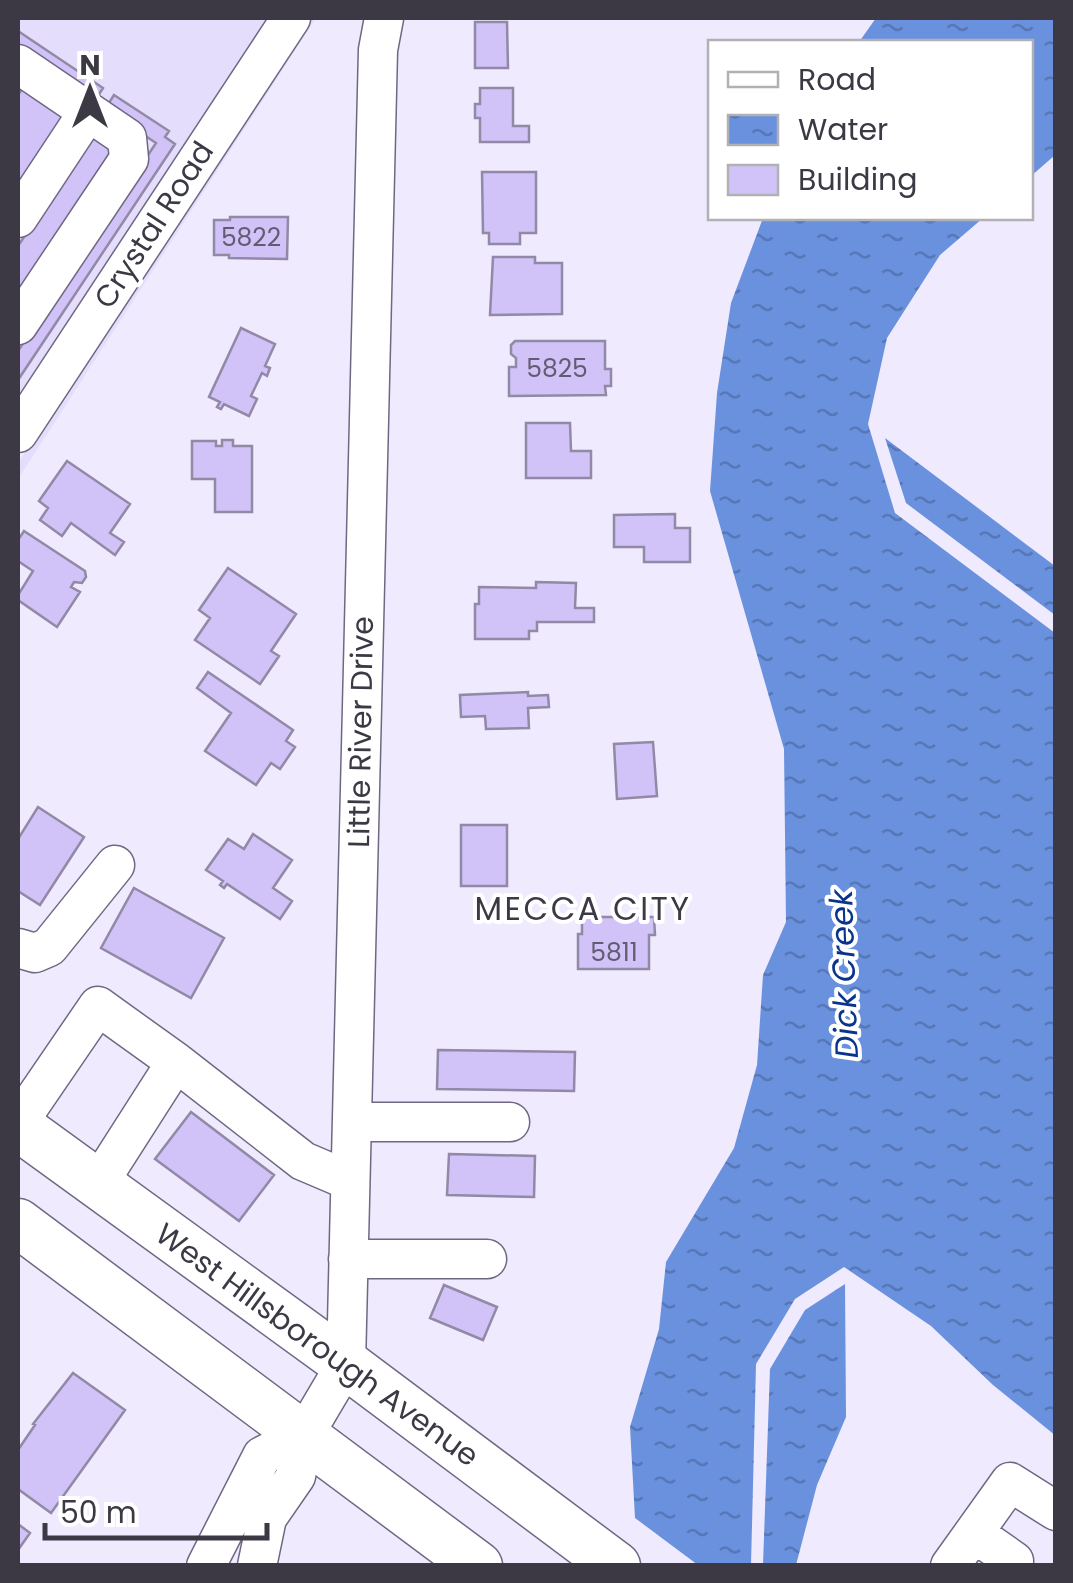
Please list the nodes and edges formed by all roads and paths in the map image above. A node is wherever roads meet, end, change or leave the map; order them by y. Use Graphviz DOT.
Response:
graph roads {
  1 [pos="291,18"];
  2 [pos="384,18"];
  3 [pos="18,64"];
  4 [pos="88,112"];
  5 [pos="18,218"];
  6 [pos="18,324"];
  7 [pos="18,434"];
  8 [pos="115,865"];
  9 [pos="18,948"];
  10 [pos="176,1062"];
  11 [pos="352,1122"];
  12 [pos="510,1122"];
  13 [pos="18,1125"];
  14 [pos="350,1180"];
  15 [pos="98,1184"];
  16 [pos="18,1224"];
  17 [pos="348,1259"];
  18 [pos="487,1259"];
  19 [pos="346,1364"];
  20 [pos="304,1435"];
  21 [pos="1055,1512"];
  22 [pos="974,1533"];
  23 [pos="1014,1561"];
  24 [pos="206,1566"];
  25 [pos="256,1566"];
  26 [pos="478,1566"];
  27 [pos="616,1566"];
  28 [pos="950,1566"];
  1 -- 7 [label="street, Crystal Road"];
  2 -- 11 [label="street, Little River Drive"];
  3 -- 4 [label="street"];
  4 -- 5 [label="street"];
  4 -- 6 [label="street"];
  8 -- 9 [label="street"];
  10 -- 13 [label="street"];
  10 -- 14 [label="street"];
  10 -- 15 [label="street"];
  11 -- 12 [label="street"];
  11 -- 14 [label="street, Little River Drive"];
  13 -- 15 [label="main road, West Hillsborough Avenue"];
  14 -- 17 [label="street, Little River Drive"];
  15 -- 19 [label="main road, West Hillsborough Avenue"];
  16 -- 20 [label="main road"];
  17 -- 18 [label="street"];
  17 -- 19 [label="street, Little River Drive"];
  19 -- 20 [label="street, Little River Drive"];
  19 -- 27 [label="main road, West Hillsborough Avenue"];
  20 -- 24 [label="street"];
  20 -- 25 [label="street, Little River Drive"];
  20 -- 26 [label="main road"];
  21 -- 22 [label="street"];
  22 -- 23 [label="street"];
  22 -- 28 [label="street"];
}
